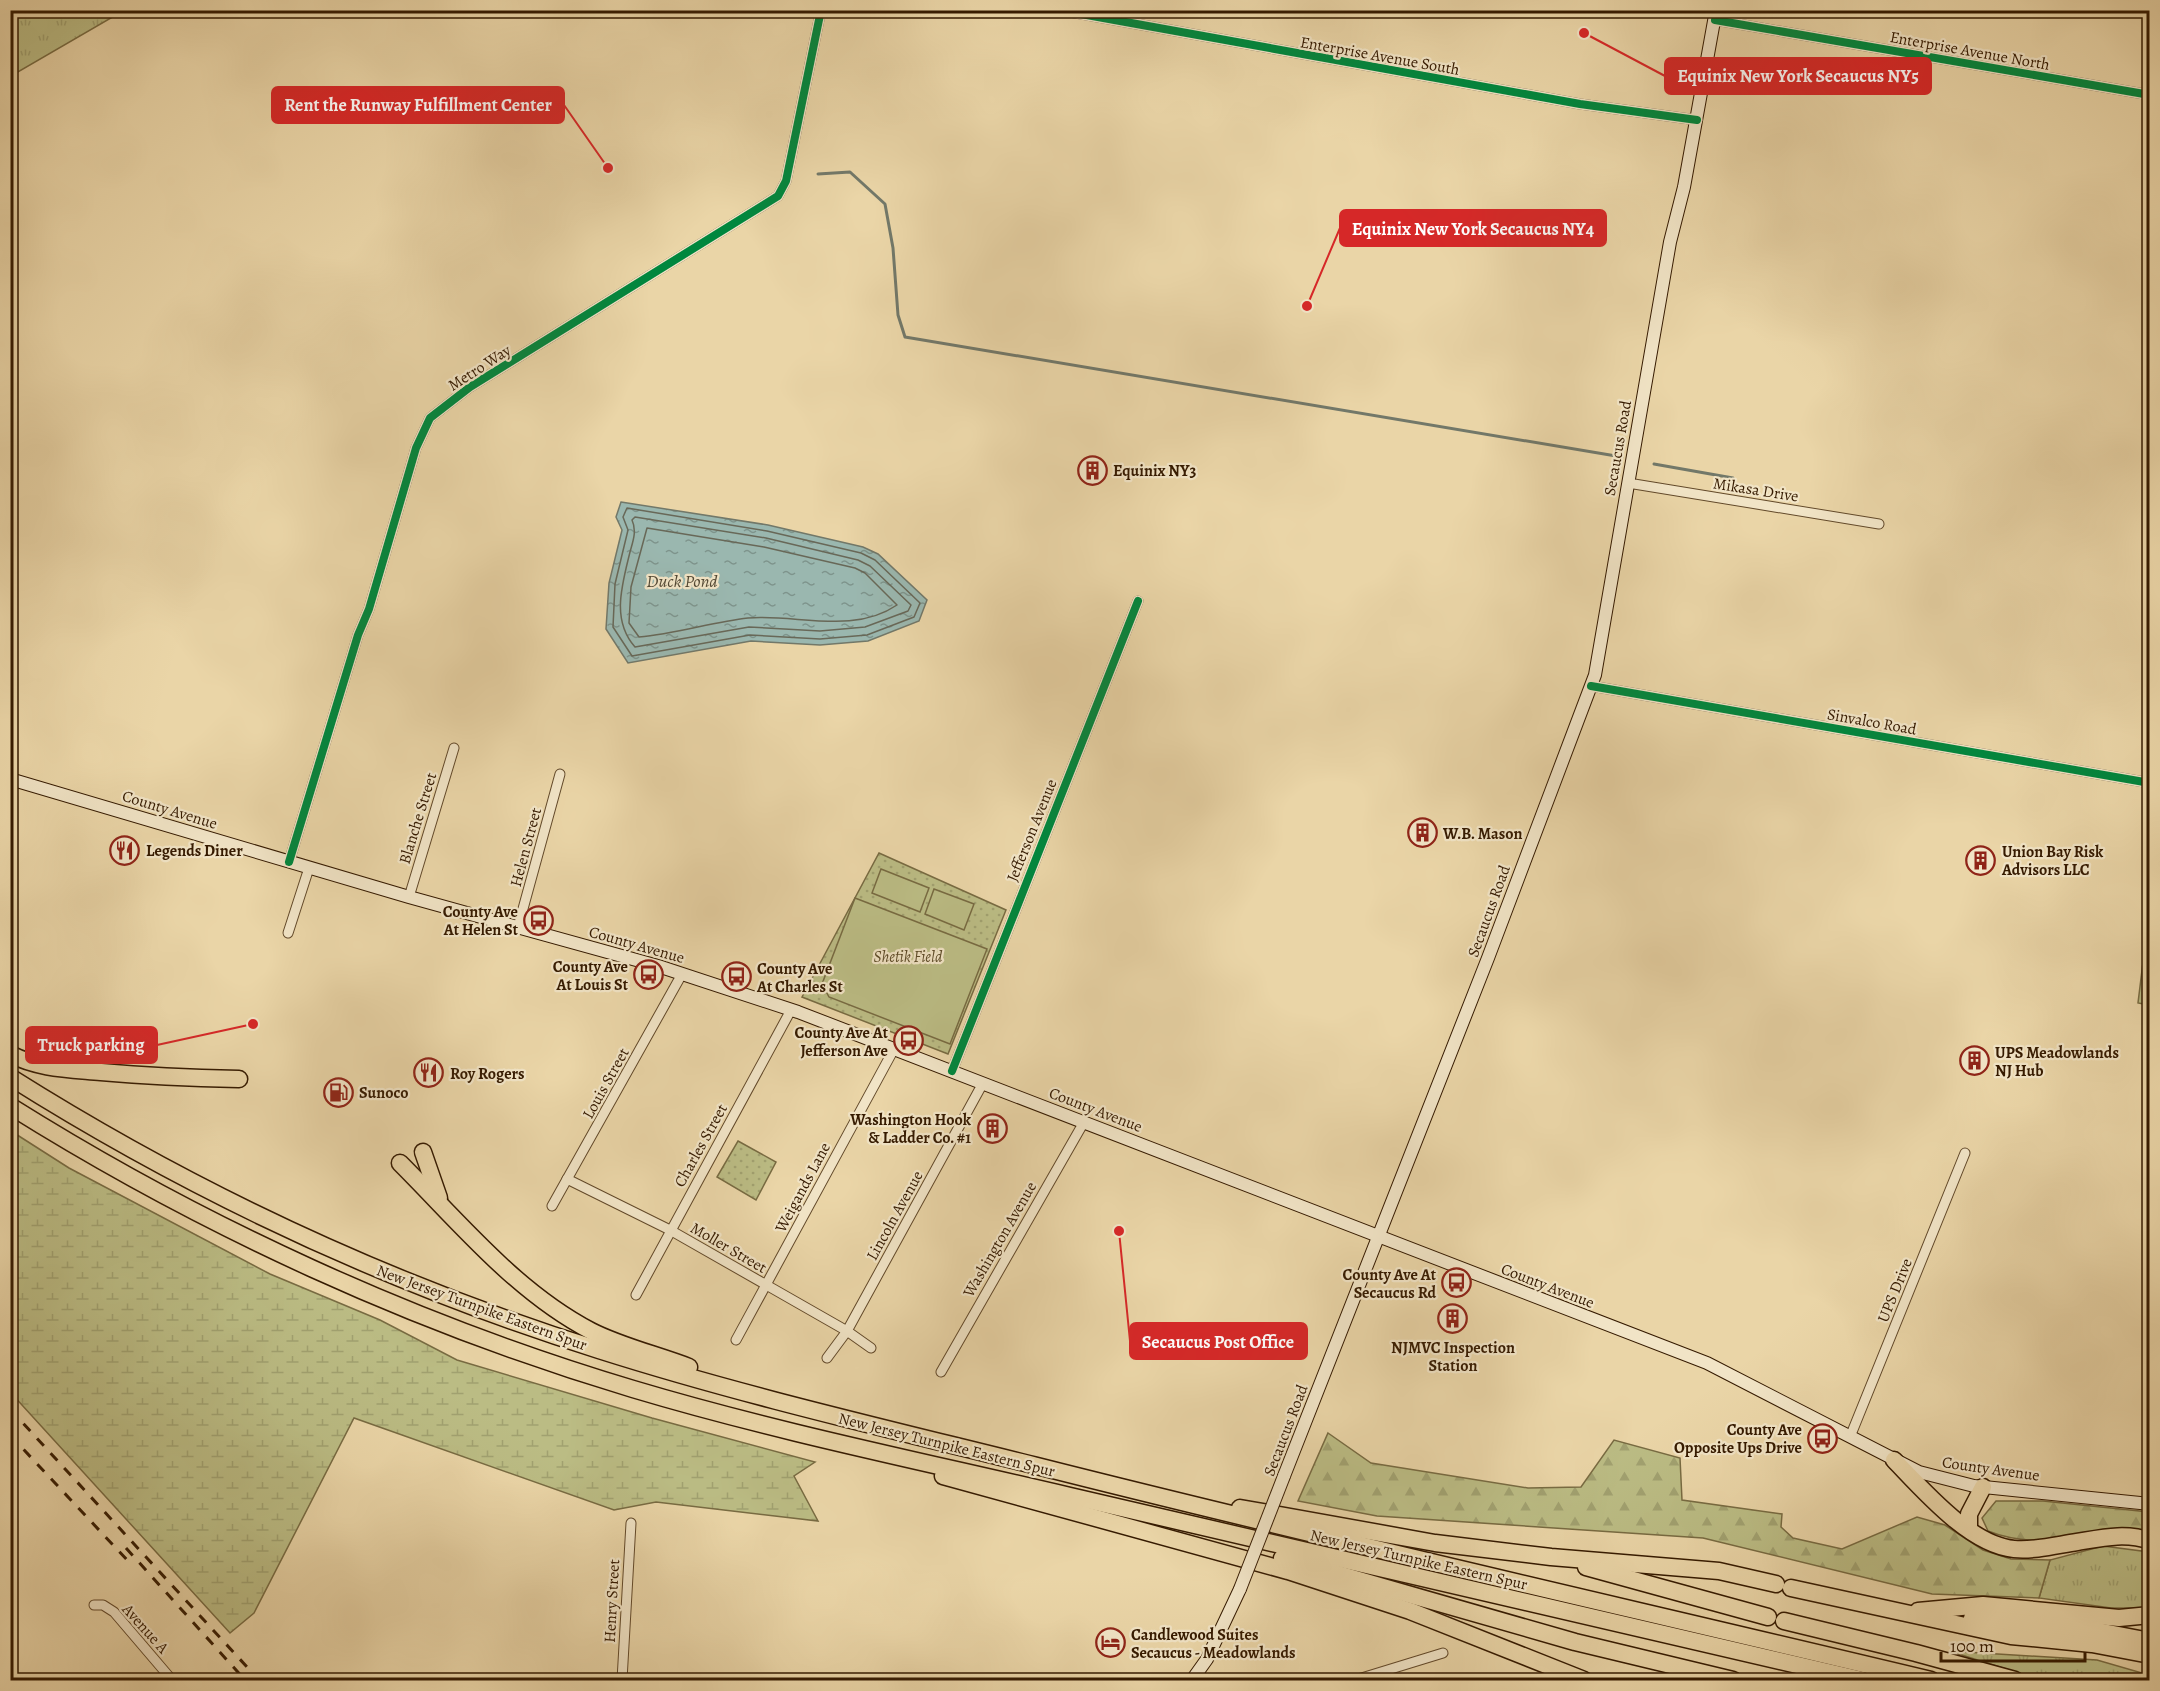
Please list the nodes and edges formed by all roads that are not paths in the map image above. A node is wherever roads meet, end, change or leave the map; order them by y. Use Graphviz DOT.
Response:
graph roads {
  1 [pos="821,10"];
  2 [pos="1059,10"];
  3 [pos="1716,15"];
  4 [pos="2150,94"];
  5 [pos="1697,120"];
  6 [pos="1628,483"];
  7 [pos="1879,524"];
  8 [pos="1137,600"];
  9 [pos="1591,686"];
  10 [pos="453,748"];
  11 [pos="560,774"];
  12 [pos="10,779"];
  13 [pos="2150,783"];
  14 [pos="289,862"];
  15 [pos="309,868"];
  16 [pos="408,897"];
  17 [pos="519,927"];
  18 [pos="288,933"];
  19 [pos="682,974"];
  20 [pos="791,1010"];
  21 [pos="894,1049"];
  22 [pos="10,1054"];
  23 [pos="952,1071"];
  24 [pos="10,1077"];
  25 [pos="239,1079"];
  26 [pos="983,1083"];
  27 [pos="10,1106"];
  28 [pos="1084,1122"];
  29 [pos="423,1152"];
  30 [pos="1965,1153"];
  31 [pos="400,1163"];
  32 [pos="567,1179"];
  33 [pos="442,1204"];
  34 [pos="552,1206"];
  35 [pos="670,1230"];
  36 [pos="1379,1237"];
  37 [pos="766,1285"];
  38 [pos="636,1295"];
  39 [pos="847,1330"];
  40 [pos="736,1340"];
  41 [pos="871,1348"];
  42 [pos="827,1358"];
  43 [pos="941,1372"];
  44 [pos="765,1398"];
  45 [pos="1850,1437"];
  46 [pos="881,1451"];
  47 [pos="1894,1461"];
  48 [pos="1983,1487"];
  49 [pos="1188,1504"];
  50 [pos="2150,1504"];
  51 [pos="1138,1512"];
  52 [pos="631,1523"];
  53 [pos="1969,1529"];
  54 [pos="2150,1541"];
  55 [pos="1551,1557"];
  56 [pos="94,1605"];
  57 [pos="1902,1613"];
  58 [pos="2150,1615"];
  59 [pos="2150,1641"];
  60 [pos="1443,1653"];
  61 [pos="2150,1655"];
  62 [pos="172,1680"];
  63 [pos="622,1680"];
  64 [pos="1192,1680"];
  65 [pos="1355,1680"];
  66 [pos="1584,1680"];
  67 [pos="1733,1680"];
  68 [pos="1862,1680"];
  69 [pos="1931,1680"];
  70 [pos="2015,1680"];
  1 -- 14 [label="street, Metro Way"];
  2 -- 5 [label="street, Enterprise Avenue South"];
  3 -- 4 [label="street, Enterprise Avenue North"];
  3 -- 5 [label="main road, Secaucus Road"];
  5 -- 6 [label="main road, Secaucus Road"];
  6 -- 7 [label="street, Mikasa Drive"];
  6 -- 9 [label="main road, Secaucus Road"];
  8 -- 23 [label="street, Jefferson Avenue"];
  9 -- 13 [label="street, Sinvalco Road"];
  9 -- 36 [label="main road, Secaucus Road"];
  10 -- 16 [label="street, Blanche Street"];
  11 -- 17 [label="street, Helen Street"];
  12 -- 14 [label="main road, County Avenue"];
  14 -- 15 [label="main road, County Avenue"];
  15 -- 16 [label="main road, County Avenue"];
  15 -- 18 [label="street"];
  16 -- 17 [label="main road, County Avenue"];
  17 -- 19 [label="main road, County Avenue"];
  19 -- 20 [label="main road, County Avenue"];
  19 -- 32 [label="street, Louis Street"];
  20 -- 21 [label="main road, County Avenue"];
  20 -- 35 [label="street, Charles Street"];
  21 -- 23 [label="main road, County Avenue"];
  21 -- 37 [label="street, Weigands Lane"];
  22 -- 25 [label="highway"];
  23 -- 26 [label="main road, County Avenue"];
  24 -- 44 [label="highway, New Jersey Turnpike Eastern Spur"];
  26 -- 28 [label="main road, County Avenue"];
  26 -- 39 [label="street, Lincoln Avenue"];
  27 -- 46 [label="highway, New Jersey Turnpike Eastern Spur"];
  28 -- 36 [label="main road, County Avenue"];
  28 -- 43 [label="street, Washington Avenue"];
  29 -- 33 [label="highway"];
  30 -- 45 [label="street, UPS Drive"];
  31 -- 33 [label="highway"];
  32 -- 34 [label="street, Louis Street"];
  32 -- 35 [label="street, Moller Street"];
  33 -- 44 [label="highway"];
  35 -- 37 [label="street, Moller Street"];
  35 -- 38 [label="street, Charles Street"];
  36 -- 45 [label="main road, County Avenue"];
  36 -- 64 [label="main road, Secaucus Road, bridge"];
  37 -- 39 [label="street, Moller Street"];
  37 -- 40 [label="street, Weigands Lane"];
  39 -- 41 [label="street, Moller Street"];
  39 -- 42 [label="street, Lincoln Avenue"];
  44 -- 49 [label="highway, New Jersey Turnpike Eastern Spur"];
  45 -- 47 [label="main road, County Avenue"];
  46 -- 51 [label="highway, New Jersey Turnpike Eastern Spur"];
  46 -- 66 [label="highway"];
  47 -- 48 [label="main road, County Avenue"];
  47 -- 53 [label="highway"];
  48 -- 50 [label="main road, County Avenue"];
  48 -- 53 [label="highway"];
  49 -- 55 [label="highway"];
  49 -- 69 [label="highway, New Jersey Turnpike Eastern Spur"];
  51 -- 67 [label="highway"];
  51 -- 68 [label="highway, New Jersey Turnpike Eastern Spur"];
  52 -- 63 [label="street, Henry Street"];
  53 -- 54 [label="highway"];
  55 -- 57 [label="highway"];
  55 -- 70 [label="highway"];
  56 -- 62 [label="street, Avenue A"];
  57 -- 58 [label="highway"];
  57 -- 59 [label="highway"];
  57 -- 61 [label="highway"];
  60 -- 65 [label="street"];
}
